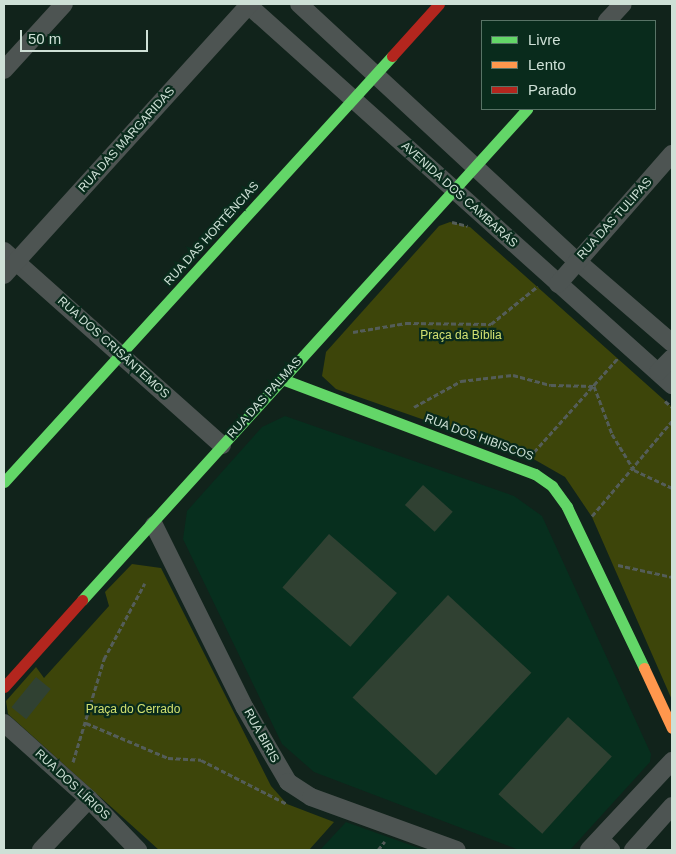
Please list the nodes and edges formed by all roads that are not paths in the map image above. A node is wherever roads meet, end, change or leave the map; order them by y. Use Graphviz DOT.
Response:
graph roads {
  1 [pos="64,4"];
  2 [pos="249,4"];
  3 [pos="299,4"];
  4 [pos="439,4"];
  5 [pos="623,4"];
  6 [pos="608,20"];
  7 [pos="4,70"];
  8 [pos="374,76"];
  9 [pos="352,100"];
  10 [pos="526,110"];
  11 [pos="672,154"];
  12 [pos="475,165"];
  13 [pos="454,191"];
  14 [pos="10,256"];
  15 [pos="577,261"];
  16 [pos="4,275"];
  17 [pos="552,288"];
  18 [pos="672,343"];
  19 [pos="122,354"];
  20 [pos="672,358"];
  21 [pos="658,372"];
  22 [pos="282,380"];
  23 [pos="666,390"];
  24 [pos="222,445"];
  25 [pos="4,482"];
  26 [pos="154,525"];
  27 [pos="4,687"];
  28 [pos="4,723"];
  29 [pos="672,728"];
  30 [pos="672,760"];
  31 [pos="89,799"];
  32 [pos="672,806"];
  33 [pos="600,846"];
  34 [pos="41,850"];
  35 [pos="138,850"];
  36 [pos="457,850"];
  37 [pos="634,850"];
  1 -- 7 [label="street"];
  2 -- 9 [label="street, AVENIDA DOS CAMBARÁS"];
  2 -- 14 [label="street, RUA DAS MARGARIDAS"];
  3 -- 8 [label="street"];
  4 -- 8 [label="street, RUA DAS HORTÊNCIAS"];
  5 -- 6 [label="street"];
  8 -- 9 [label="street, RUA DAS HORTÊNCIAS"];
  8 -- 12 [label="street"];
  9 -- 13 [label="street, AVENIDA DOS CAMBARÁS"];
  9 -- 19 [label="street, RUA DAS HORTÊNCIAS"];
  10 -- 12 [label="street, RUA DAS PALMAS"];
  11 -- 15 [label="street, RUA DAS TULIPAS"];
  12 -- 13 [label="street, RUA DAS PALMAS"];
  12 -- 15 [label="street"];
  13 -- 17 [label="street, AVENIDA DOS CAMBARÁS"];
  13 -- 22 [label="street, RUA DAS PALMAS"];
  14 -- 16 [label="street, RUA DAS MARGARIDAS"];
  14 -- 19 [label="street, RUA DOS CRISÂNTEMOS"];
  15 -- 17 [label="street, RUA DAS TULIPAS"];
  15 -- 18 [label="street"];
  17 -- 21 [label="street, AVENIDA DOS CAMBARÁS"];
  19 -- 24 [label="street, RUA DOS CRISÂNTEMOS"];
  19 -- 25 [label="street, RUA DAS HORTÊNCIAS"];
  20 -- 21 [label="street"];
  21 -- 23 [label="street, AVENIDA DOS CAMBARÁS"];
  22 -- 24 [label="street, RUA DAS PALMAS"];
  22 -- 29 [label="street, RUA DOS HIBISCOS"];
  24 -- 26 [label="street, RUA DAS PALMAS"];
  26 -- 27 [label="street, RUA DAS PALMAS"];
  26 -- 36 [label="street, RUA BIRIS"];
  28 -- 31 [label="street, RUA DOS LÍRIOS"];
  30 -- 33 [label="street"];
  31 -- 34 [label="street"];
  31 -- 35 [label="street, RUA DOS LÍRIOS"];
  32 -- 37 [label="street"];
}
